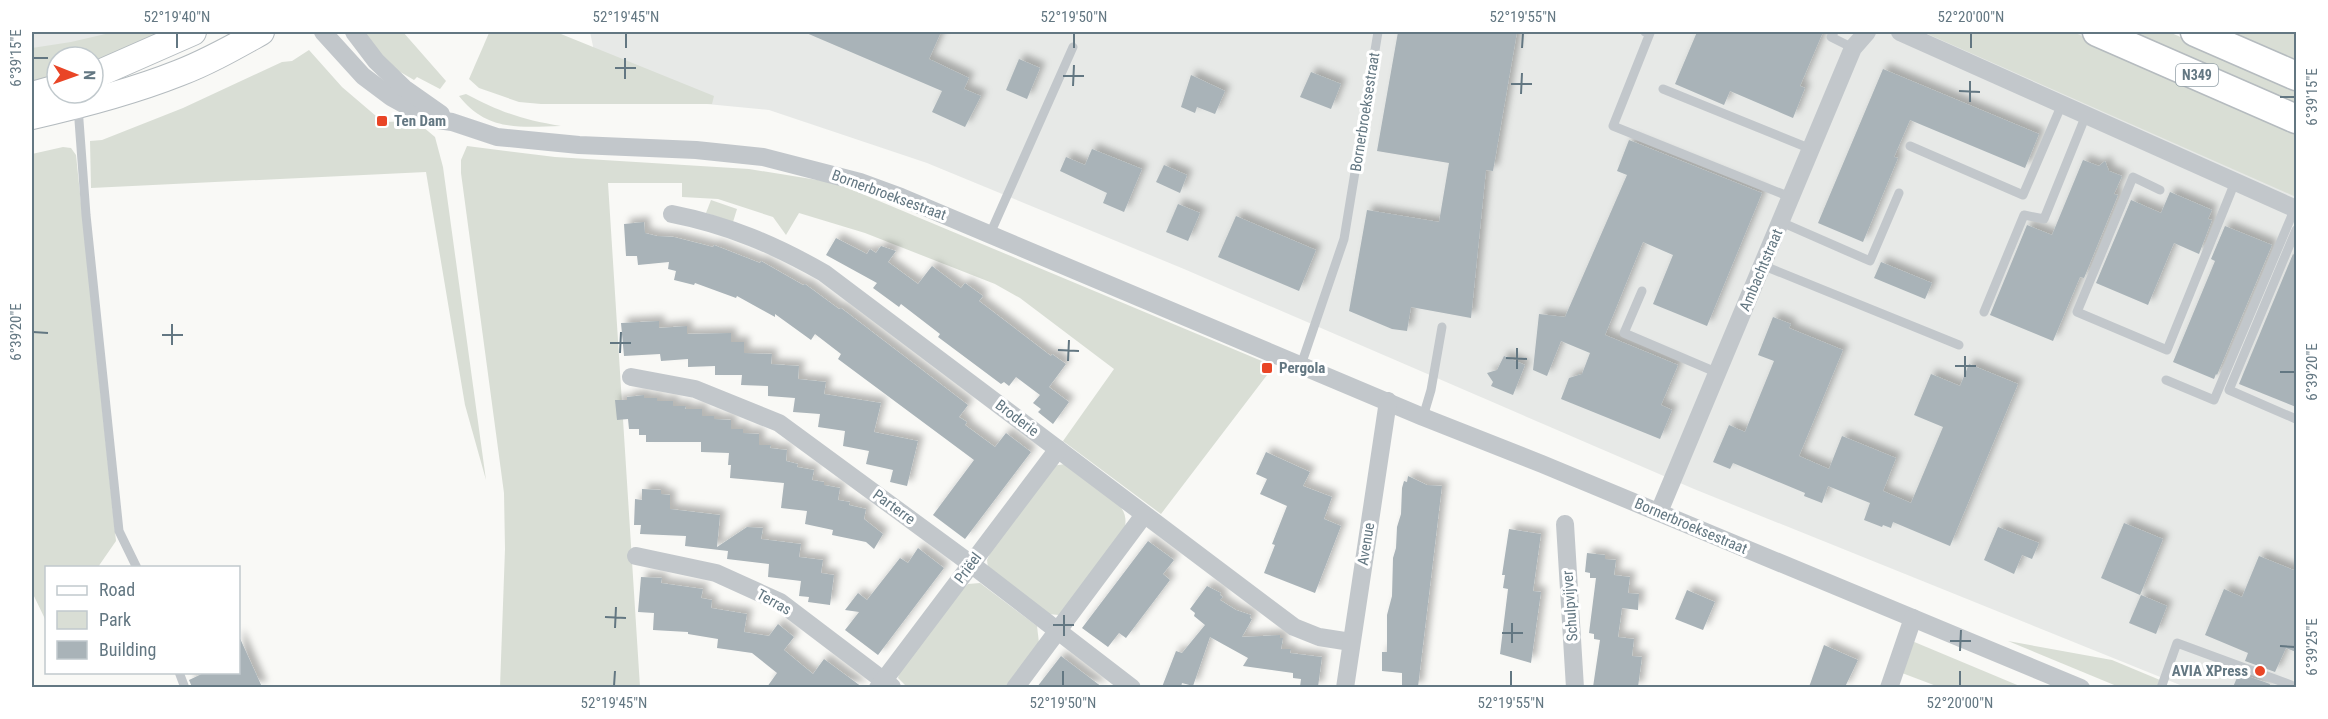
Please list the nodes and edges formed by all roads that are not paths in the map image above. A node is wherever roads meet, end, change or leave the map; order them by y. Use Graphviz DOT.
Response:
graph roads {
  1 [pos="193,32"];
  2 [pos="261,32"];
  3 [pos="323,32"];
  4 [pos="354,32"];
  5 [pos="1378,32"];
  6 [pos="1645,32"];
  7 [pos="1834,32"];
  8 [pos="1867,32"];
  9 [pos="1900,32"];
  10 [pos="2097,32"];
  11 [pos="2195,32"];
  12 [pos="1073,47"];
  13 [pos="1853,48"];
  14 [pos="105,71"];
  15 [pos="2296,76"];
  16 [pos="1662,89"];
  17 [pos="105,92"];
  18 [pos="2062,104"];
  19 [pos="60,105"];
  20 [pos="77,105"];
  21 [pos="2086,115"];
  22 [pos="32,116"];
  23 [pos="2296,119"];
  24 [pos="452,122"];
  25 [pos="1910,146"];
  26 [pos="1811,149"];
  27 [pos="2235,182"];
  28 [pos="2160,190"];
  29 [pos="1899,193"];
  30 [pos="1790,198"];
  31 [pos="2296,208"];
  32 [pos="672,214"];
  33 [pos="1781,222"];
  34 [pos="2296,230"];
  35 [pos="990,234"];
  36 [pos="1762,266"];
  37 [pos="1642,291"];
  38 [pos="1984,312"];
  39 [pos="1442,327"];
  40 [pos="1959,345"];
  41 [pos="1301,365"];
  42 [pos="1718,373"];
  43 [pos="631,377"];
  44 [pos="2166,380"];
  45 [pos="1388,401"];
  46 [pos="1423,417"];
  47 [pos="2296,419"];
  48 [pos="1058,448"];
  49 [pos="1659,512"];
  50 [pos="1144,515"];
  51 [pos="1566,524"];
  52 [pos="636,556"];
  53 [pos="971,564"];
  54 [pos="136,566"];
  55 [pos="1913,618"];
  56 [pos="1057,630"];
  57 [pos="1351,642"];
  58 [pos="885,685"];
  59 [pos="1015,687"];
  60 [pos="1132,687"];
  61 [pos="1345,687"];
  62 [pos="1575,687"];
  63 [pos="1889,687"];
  64 [pos="2081,687"];
  65 [pos="2161,687"];
  66 [pos="2290,687"];
  1 -- 14 [label="main road"];
  2 -- 17 [label="main road"];
  3 -- 24 [label="street, Bornerbroeksestraat"];
  4 -- 24 [label="street, Bornerbroeksestraat"];
  5 -- 41 [label="lane, Bornerbroeksestraat"];
  6 -- 30 [label="lane"];
  7 -- 13 [label="lane"];
  8 -- 13 [label="street, Ambachtstraat"];
  9 -- 18 [label="street"];
  10 -- 23 [label="main road, N349"];
  11 -- 15 [label="main road, N349"];
  12 -- 35 [label="lane"];
  13 -- 26 [label="street, Ambachtstraat"];
  16 -- 26 [label="lane"];
  18 -- 21 [label="street"];
  18 -- 25 [label="lane"];
  19 -- 22 [label="main road"];
  20 -- 54 [label="lane"];
  21 -- 27 [label="street"];
  21 -- 38 [label="lane"];
  24 -- 35 [label="street, Bornerbroeksestraat"];
  26 -- 30 [label="street, Ambachtstraat"];
  27 -- 28 [label="lane"];
  27 -- 31 [label="street"];
  29 -- 33 [label="lane"];
  30 -- 33 [label="street, Ambachtstraat"];
  31 -- 44 [label="lane"];
  32 -- 48 [label="street, Broderie"];
  33 -- 36 [label="street, Ambachtstraat"];
  34 -- 47 [label="lane"];
  35 -- 41 [label="street, Bornerbroeksestraat"];
  36 -- 40 [label="lane"];
  36 -- 42 [label="street, Ambachtstraat"];
  37 -- 42 [label="lane"];
  39 -- 46 [label="lane"];
  41 -- 45 [label="street, Bornerbroeksestraat"];
  42 -- 49 [label="street, Ambachtstraat"];
  43 -- 53 [label="street, Parterre"];
  45 -- 46 [label="street, Bornerbroeksestraat"];
  45 -- 57 [label="street, Avenue"];
  46 -- 49 [label="street, Bornerbroeksestraat"];
  48 -- 50 [label="street, Broderie"];
  48 -- 53 [label="street, Priëel"];
  49 -- 55 [label="street, Bornerbroeksestraat"];
  50 -- 56 [label="street"];
  50 -- 57 [label="street, Broderie"];
  51 -- 62 [label="street, Schulpvijver"];
  52 -- 58 [label="street, Terras"];
  53 -- 56 [label="street, Parterre"];
  53 -- 58 [label="street, Priëel"];
  55 -- 63 [label="street"];
  55 -- 64 [label="street, Bornerbroeksestraat"];
  56 -- 59 [label="street"];
  56 -- 60 [label="street, Parterre"];
  57 -- 61 [label="street, Avenue"];
  65 -- 66 [label="lane"];
}
